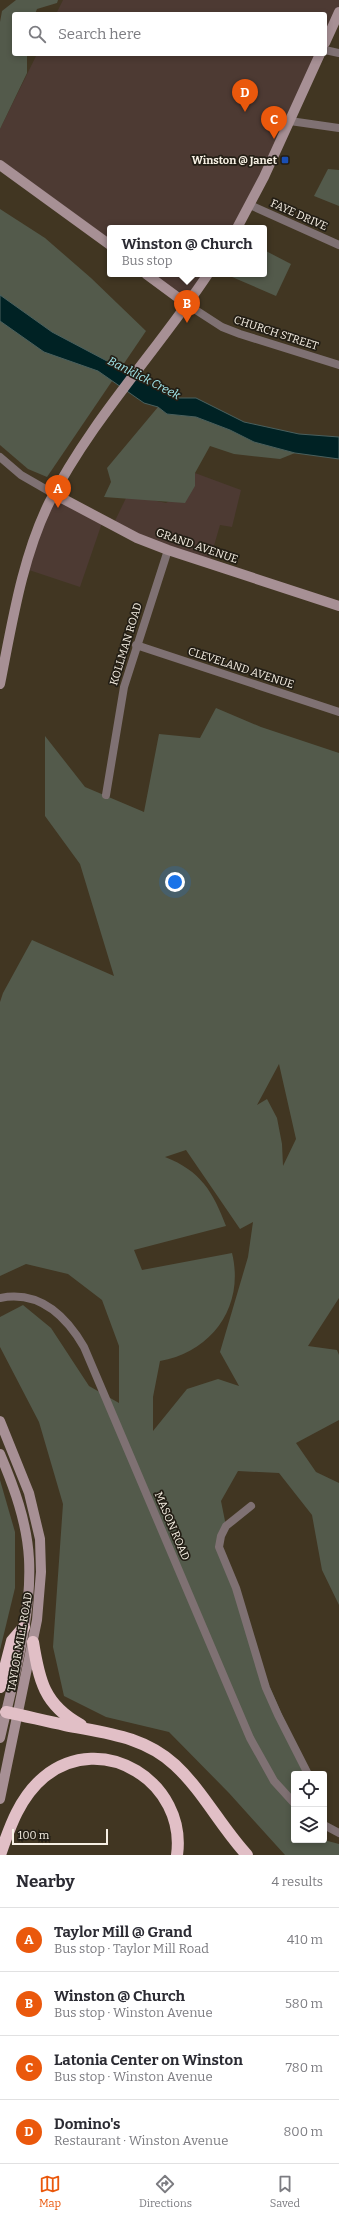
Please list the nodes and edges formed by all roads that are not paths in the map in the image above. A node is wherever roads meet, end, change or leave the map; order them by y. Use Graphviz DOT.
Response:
graph roads {
  1 [pos="339,12"];
  2 [pos="327,39"];
  3 [pos="327,50"];
  4 [pos="339,53"];
  5 [pos="319,56"];
  6 [pos="290,121"];
  7 [pos="339,128"];
  8 [pos="0,165"];
  9 [pos="250,205"];
  10 [pos="239,225"];
  11 [pos="107,244"];
  12 [pos="339,245"];
  13 [pos="150,277"];
  14 [pos="206,277"];
  15 [pos="188,304"];
  16 [pos="339,365"];
  17 [pos="0,457"];
  18 [pos="54,494"];
  19 [pos="168,550"];
  20 [pos="339,606"];
  21 [pos="136,646"];
  22 [pos="0,680"];
  23 [pos="339,712"];
  24 [pos="106,795"];
  25 [pos="0,1298"];
  26 [pos="0,1421"];
  27 [pos="0,1454"];
  28 [pos="251,1506"];
  29 [pos="24,1627"];
  30 [pos="33,1642"];
  31 [pos="0,1687"];
  32 [pos="6,1712"];
  33 [pos="19,1715"];
  34 [pos="87,1728"];
  35 [pos="0,1738"];
  36 [pos="306,1771"];
  37 [pos="0,1799"];
  38 [pos="291,1800"];
  39 [pos="327,1827"];
  40 [pos="339,1833"];
  41 [pos="0,1855"];
  42 [pos="176,1855"];
  43 [pos="248,1855"];
  1 -- 2 [label="main road"];
  3 -- 4 [label="street"];
  5 -- 6 [label="main road"];
  6 -- 7 [label="street"];
  6 -- 9 [label="main road"];
  8 -- 11 [label="main road"];
  9 -- 10 [label="main road"];
  9 -- 12 [label="street, FAYE DRIVE"];
  13 -- 15 [label="main road"];
  14 -- 15 [label="main road"];
  15 -- 16 [label="street, CHURCH STREET"];
  15 -- 18 [label="main road"];
  17 -- 18 [label="street"];
  18 -- 19 [label="main road, GRAND AVENUE"];
  18 -- 22 [label="main road"];
  19 -- 20 [label="main road, GRAND AVENUE"];
  19 -- 21 [label="street, KOLLMAN ROAD"];
  21 -- 23 [label="street, CLEVELAND AVENUE"];
  21 -- 24 [label="street, KOLLMAN ROAD"];
  25 -- 38 [label="street, MASON ROAD"];
  26 -- 30 [label="main road, TAYLOR MILL ROAD"];
  27 -- 29 [label="main road, TAYLOR MILL ROAD"];
  28 -- 36 [label="street"];
  29 -- 31 [label="highway"];
  29 -- 32 [label="main road, TAYLOR MILL ROAD"];
  30 -- 33 [label="main road, TAYLOR MILL ROAD"];
  30 -- 34 [label="highway"];
  32 -- 33 [label="highway"];
  32 -- 35 [label="main road, TAYLOR MILL ROAD"];
  33 -- 34 [label="highway"];
  33 -- 37 [label="main road, TAYLOR MILL ROAD"];
  34 -- 43 [label="highway"];
  39 -- 40 [label="street"];
  41 -- 42 [label="highway"];
}
